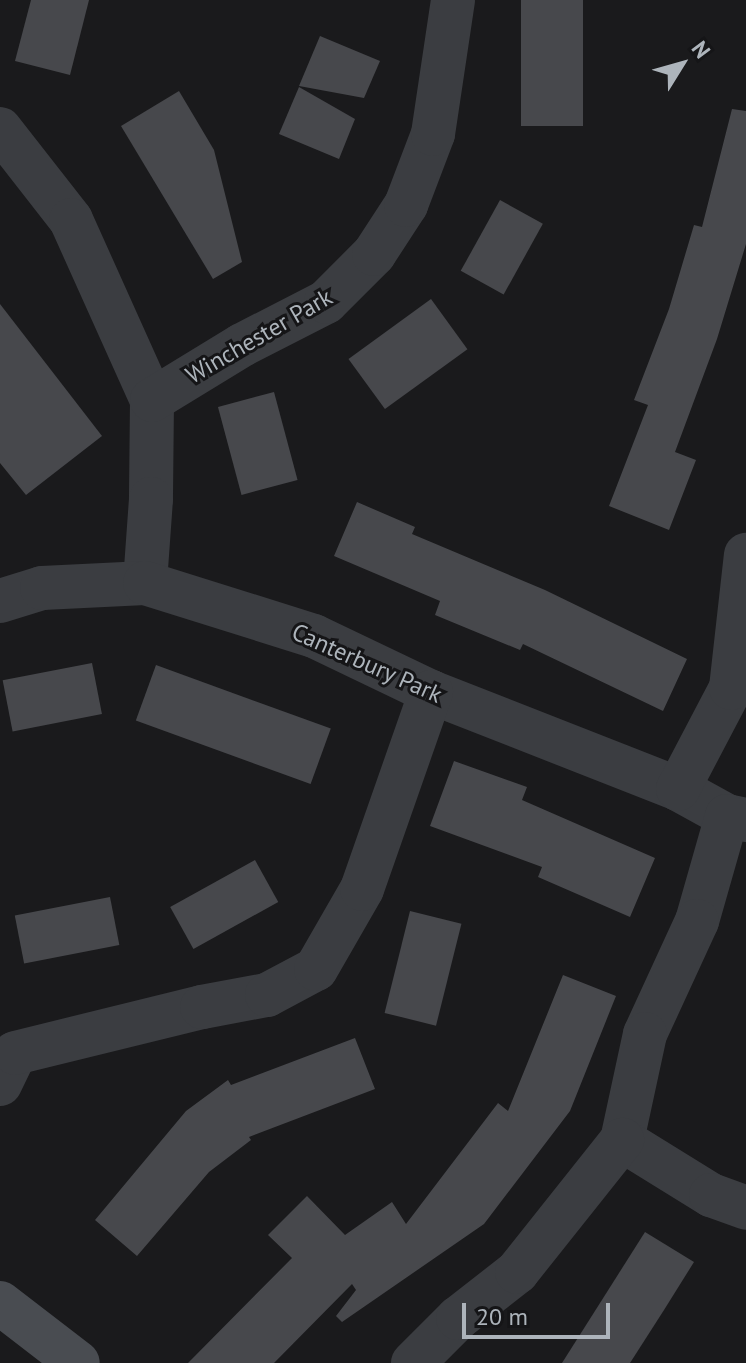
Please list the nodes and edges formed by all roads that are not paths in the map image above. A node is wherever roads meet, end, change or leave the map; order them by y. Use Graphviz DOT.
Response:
graph roads {
  1 [pos="453,0"];
  2 [pos="0,129"];
  3 [pos="152,400"];
  4 [pos="746,555"];
  5 [pos="145,583"];
  6 [pos="0,601"];
  7 [pos="431,692"];
  8 [pos="678,789"];
  9 [pos="736,818"];
  10 [pos="0,1084"];
  11 [pos="622,1140"];
  12 [pos="746,1208"];
  13 [pos="0,1303"];
  14 [pos="78,1363"];
  15 [pos="413,1363"];
  1 -- 3 [label="street, Winchester Park"];
  2 -- 3 [label="street"];
  3 -- 5 [label="street"];
  4 -- 8 [label="street"];
  5 -- 6 [label="street, Canterbury Park"];
  5 -- 7 [label="street, Canterbury Park"];
  7 -- 8 [label="street, Canterbury Park"];
  7 -- 10 [label="street"];
  8 -- 9 [label="street, Canterbury Park"];
  9 -- 11 [label="street, Canterbury Park"];
  11 -- 12 [label="street"];
  11 -- 15 [label="street"];
  13 -- 14 [label="street"];
}
